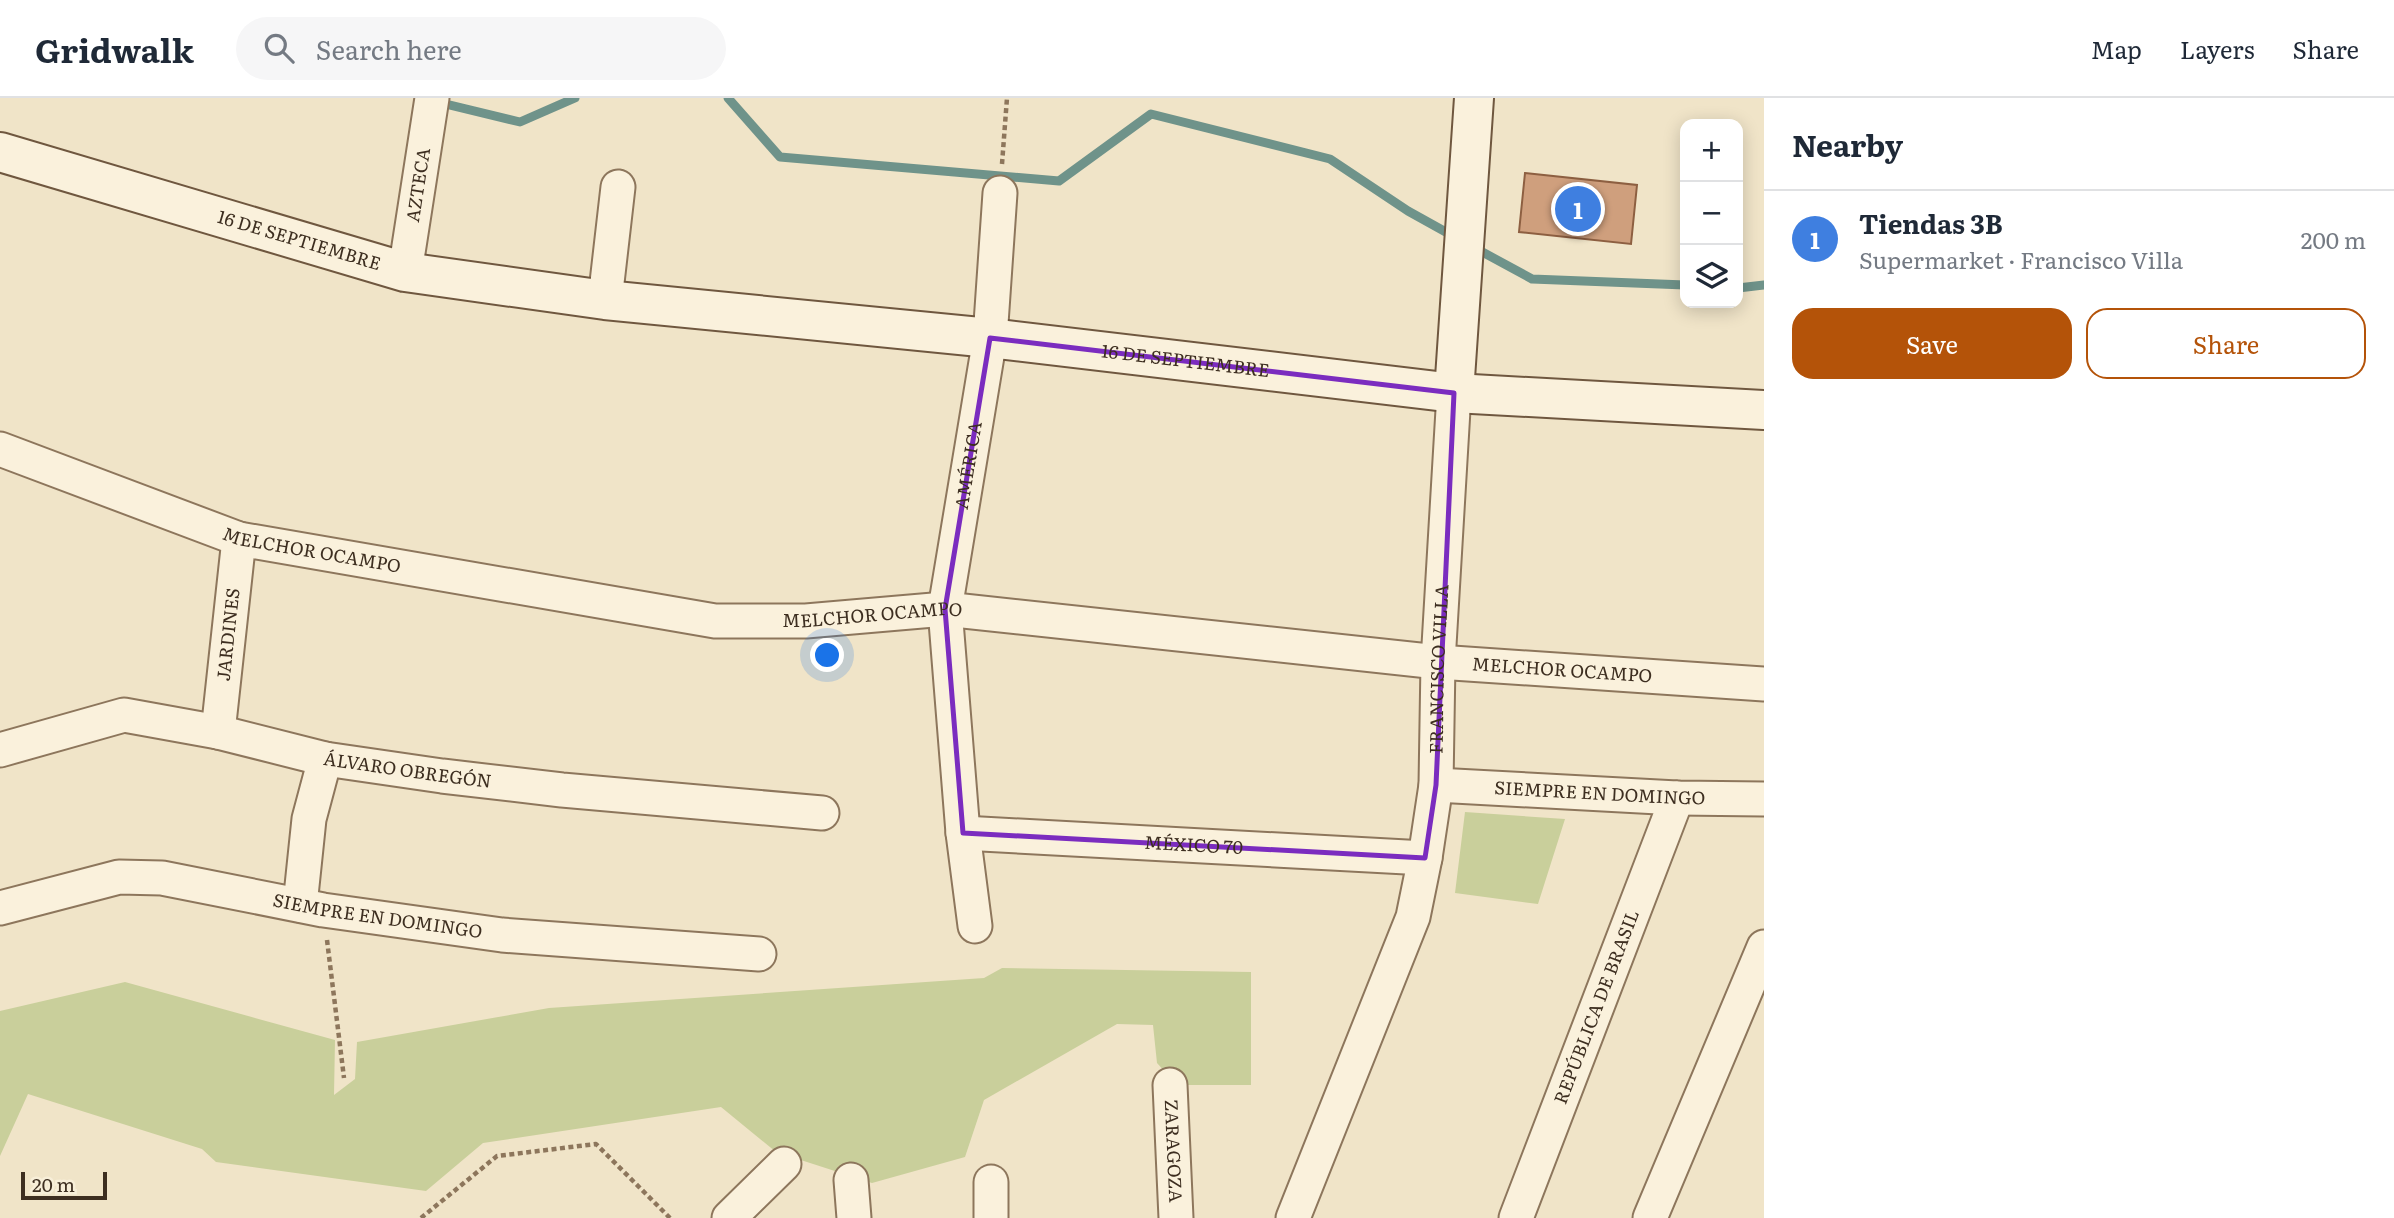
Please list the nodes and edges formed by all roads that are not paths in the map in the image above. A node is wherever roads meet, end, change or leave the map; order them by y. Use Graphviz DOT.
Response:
graph roads {
  1 [pos="1474,98"];
  2 [pos="431,109"];
  3 [pos="0,152"];
  4 [pos="618,187"];
  5 [pos="1000,193"];
  6 [pos="405,272"];
  7 [pos="605,300"];
  8 [pos="990,338"];
  9 [pos="1454,393"];
  10 [pos="1764,411"];
  11 [pos="0,449"];
  12 [pos="239,539"];
  13 [pos="944,609"];
  14 [pos="1438,663"];
  15 [pos="1764,684"];
  16 [pos="218,732"];
  17 [pos="0,750"];
  18 [pos="325,759"];
  19 [pos="1436,785"];
  20 [pos="1677,798"];
  21 [pos="1764,799"];
  22 [pos="822,813"];
  23 [pos="963,833"];
  24 [pos="1424,858"];
  25 [pos="0,908"];
  26 [pos="312,908"];
  27 [pos="975,926"];
  28 [pos="1764,947"];
  29 [pos="759,954"];
  30 [pos="1170,1086"];
  31 [pos="784,1164"];
  32 [pos="851,1180"];
  33 [pos="991,1182"];
  34 [pos="729,1218"];
  35 [pos="854,1218"];
  36 [pos="991,1218"];
  37 [pos="1176,1218"];
  38 [pos="1293,1218"];
  39 [pos="1516,1218"];
  40 [pos="1650,1218"];
  1 -- 9 [label="street, FRANCISCO VILLA"];
  2 -- 6 [label="street, AZTECA"];
  3 -- 6 [label="street, 16 DE SEPTIEMBRE"];
  4 -- 7 [label="street"];
  5 -- 8 [label="street, AMÉRICA"];
  6 -- 7 [label="street, 16 DE SEPTIEMBRE"];
  7 -- 8 [label="street, 16 DE SEPTIEMBRE"];
  8 -- 9 [label="street, 16 DE SEPTIEMBRE"];
  8 -- 13 [label="street, AMÉRICA"];
  9 -- 10 [label="street, 16 DE SEPTIEMBRE"];
  9 -- 14 [label="street, FRANCISCO VILLA"];
  11 -- 12 [label="street, MELCHOR OCAMPO"];
  12 -- 13 [label="street, MELCHOR OCAMPO"];
  12 -- 16 [label="street, JARDINES"];
  13 -- 14 [label="street, MELCHOR OCAMPO"];
  13 -- 23 [label="street, AMÉRICA"];
  14 -- 15 [label="street, MELCHOR OCAMPO"];
  14 -- 19 [label="street, FRANCISCO VILLA"];
  16 -- 17 [label="street, ÁLVARO OBREGÓN"];
  16 -- 18 [label="street, ÁLVARO OBREGÓN"];
  18 -- 22 [label="street, ÁLVARO OBREGÓN"];
  18 -- 26 [label="street"];
  19 -- 20 [label="street, SIEMPRE EN DOMINGO"];
  19 -- 24 [label="street, FRANCISCO VILLA"];
  20 -- 21 [label="street, SIEMPRE EN DOMINGO"];
  20 -- 39 [label="street, REPÚBLICA DE BRASIL"];
  23 -- 24 [label="street, MÉXICO 70"];
  23 -- 27 [label="street, AMÉRICA"];
  24 -- 38 [label="street, FRANCISCO VILLA"];
  25 -- 26 [label="street, SIEMPRE EN DOMINGO"];
  26 -- 29 [label="street, SIEMPRE EN DOMINGO"];
  28 -- 40 [label="street"];
  30 -- 37 [label="street, ZARAGOZA"];
  31 -- 34 [label="street"];
  32 -- 35 [label="street"];
  33 -- 36 [label="street"];
}
